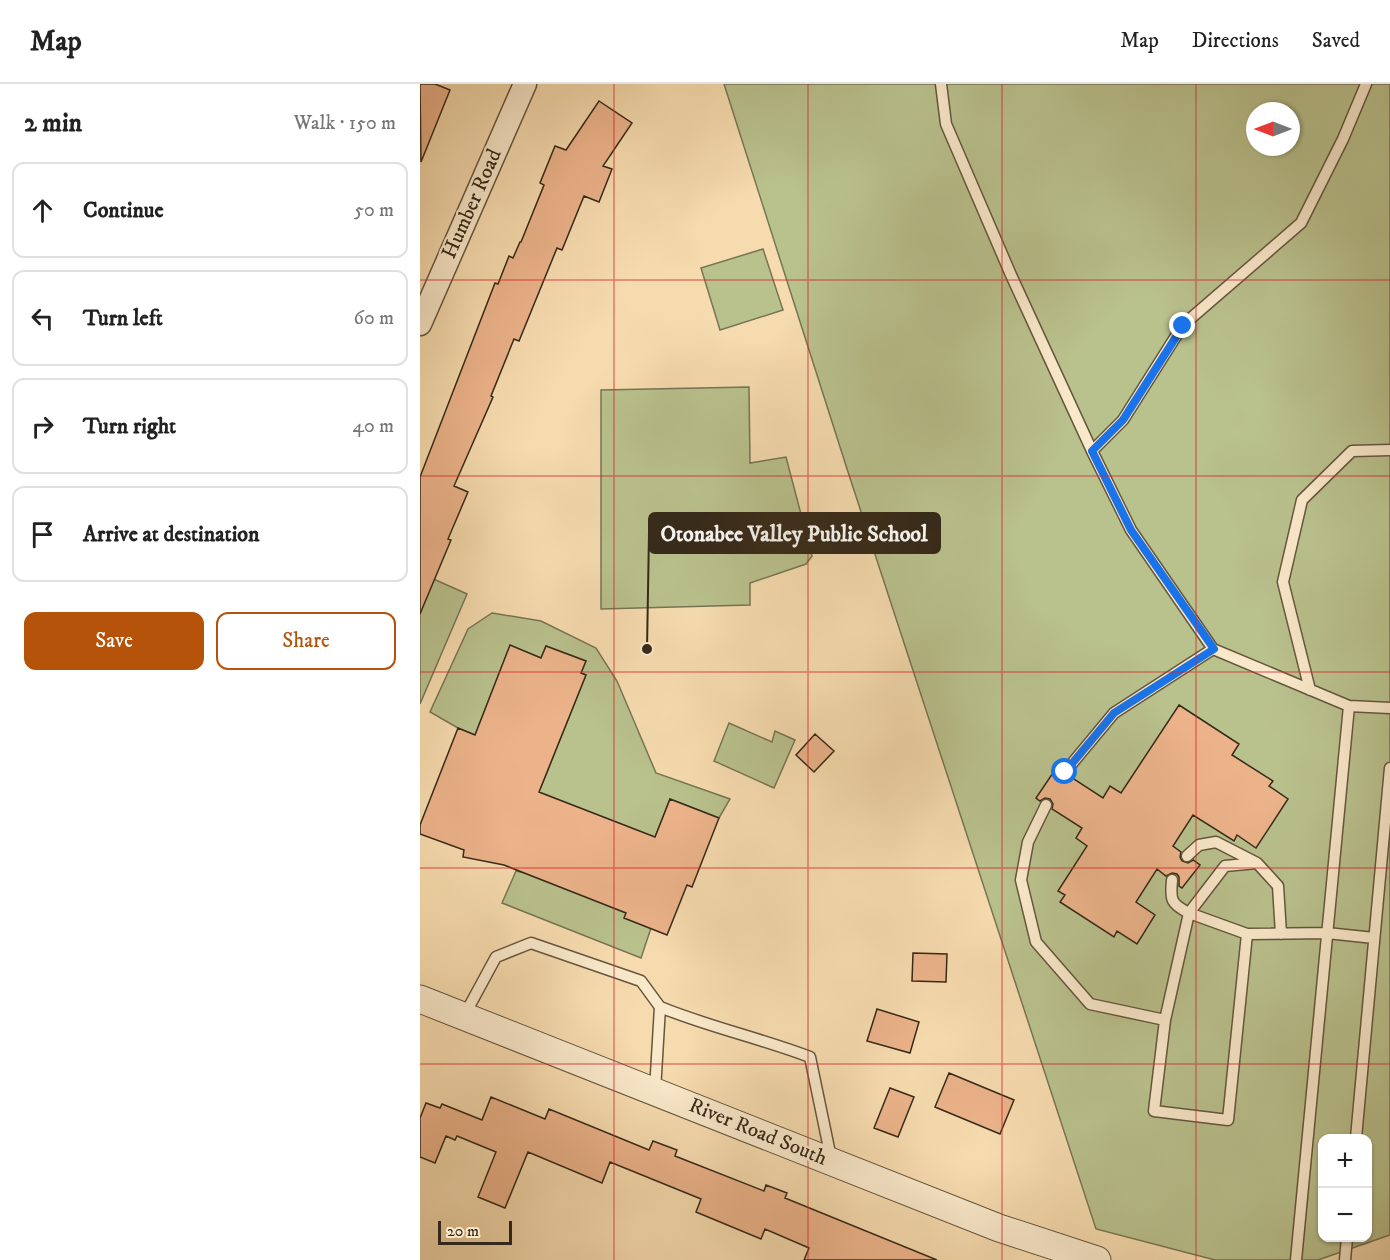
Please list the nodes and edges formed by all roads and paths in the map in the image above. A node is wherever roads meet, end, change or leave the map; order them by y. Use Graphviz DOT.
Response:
graph roads {
  1 [pos="525,84"];
  2 [pos="941,84"];
  3 [pos="1366,84"];
  4 [pos="420,324"];
  5 [pos="1390,450"];
  6 [pos="1092,451"];
  7 [pos="1214,649"];
  8 [pos="1310,690"];
  9 [pos="1349,706"];
  10 [pos="1390,708"];
  11 [pos="1390,768"];
  12 [pos="1065,772"];
  13 [pos="1046,805"];
  14 [pos="1187,856"];
  15 [pos="1257,863"];
  16 [pos="1172,880"];
  17 [pos="1189,913"];
  18 [pos="1327,933"];
  19 [pos="1247,934"];
  20 [pos="1281,934"];
  21 [pos="1374,938"];
  22 [pos="420,999"];
  23 [pos="660,1007"];
  24 [pos="464,1016"];
  25 [pos="1165,1020"];
  26 [pos="655,1092"];
  27 [pos="1356,1134"];
  28 [pos="832,1161"];
  29 [pos="1347,1242"];
  30 [pos="1097,1260"];
  31 [pos="1296,1260"];
  32 [pos="1345,1260"];
  1 -- 4 [label="street, Humber Road"];
  2 -- 6 [label="lane"];
  3 -- 6 [label="lane"];
  5 -- 8 [label="lane"];
  6 -- 7 [label="lane"];
  7 -- 8 [label="lane"];
  7 -- 12 [label="lane"];
  8 -- 9 [label="lane"];
  9 -- 10 [label="lane"];
  9 -- 18 [label="lane"];
  11 -- 21 [label="lane"];
  13 -- 25 [label="lane"];
  14 -- 15 [label="lane"];
  15 -- 17 [label="lane"];
  15 -- 20 [label="lane"];
  16 -- 17 [label="lane"];
  17 -- 19 [label="lane"];
  17 -- 25 [label="lane"];
  18 -- 20 [label="lane"];
  18 -- 21 [label="lane"];
  18 -- 31 [label="lane"];
  19 -- 20 [label="lane"];
  19 -- 25 [label="lane"];
  21 -- 27 [label="lane"];
  22 -- 24 [label="street, River Road South"];
  23 -- 24 [label="lane"];
  23 -- 26 [label="lane"];
  23 -- 28 [label="lane"];
  24 -- 26 [label="street, River Road South"];
  26 -- 28 [label="street, River Road South"];
  28 -- 30 [label="street, River Road South"];
  29 -- 32 [label="lane"];
}
